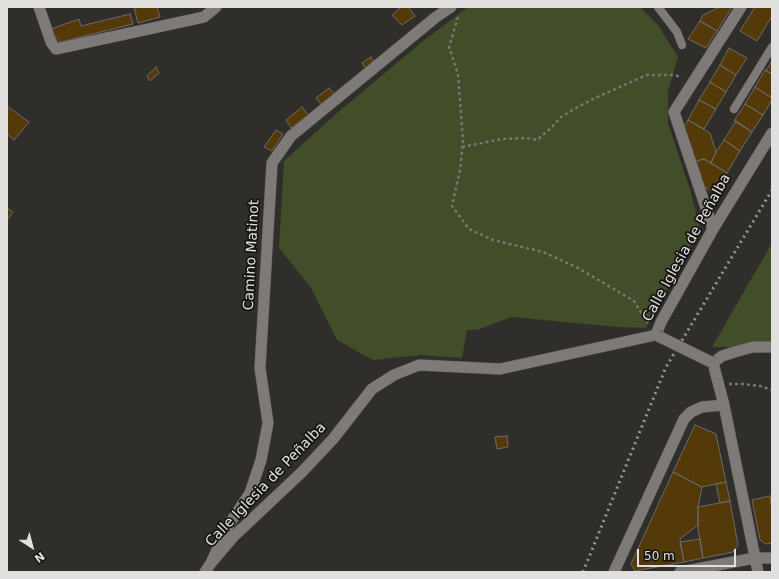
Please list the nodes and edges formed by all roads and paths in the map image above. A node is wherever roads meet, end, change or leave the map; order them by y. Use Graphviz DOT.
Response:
graph roads {
  1 [pos="39,7"];
  2 [pos="216,7"];
  3 [pos="658,7"];
  4 [pos="741,7"];
  5 [pos="455,10"];
  6 [pos="682,45"];
  7 [pos="772,47"];
  8 [pos="694,81"];
  9 [pos="734,110"];
  10 [pos="772,133"];
  11 [pos="462,148"];
  12 [pos="713,229"];
  13 [pos="656,335"];
  14 [pos="772,347"];
  15 [pos="713,363"];
  16 [pos="719,384"];
  17 [pos="772,390"];
  18 [pos="724,405"];
  19 [pos="755,558"];
  20 [pos="772,558"];
  21 [pos="208,568"];
  22 [pos="614,572"];
  23 [pos="680,572"];
  24 [pos="758,572"];
  1 -- 2 [label="street"];
  3 -- 6 [label="lane"];
  4 -- 8 [label="street"];
  5 -- 11 [label="path"];
  5 -- 21 [label="street, Camino Matinot"];
  7 -- 9 [label="lane"];
  8 -- 11 [label="path"];
  8 -- 12 [label="street"];
  10 -- 12 [label="street, Calle Iglesia de Peñalba"];
  11 -- 13 [label="path"];
  12 -- 13 [label="street, Calle Iglesia de Peñalba"];
  13 -- 15 [label="street, bridge"];
  13 -- 21 [label="street, Calle Iglesia de Peñalba"];
  14 -- 15 [label="street"];
  15 -- 16 [label="street"];
  16 -- 17 [label="path"];
  16 -- 18 [label="street"];
  18 -- 19 [label="street"];
  18 -- 22 [label="street"];
  19 -- 20 [label="street"];
  19 -- 23 [label="street"];
  19 -- 24 [label="street"];
}
